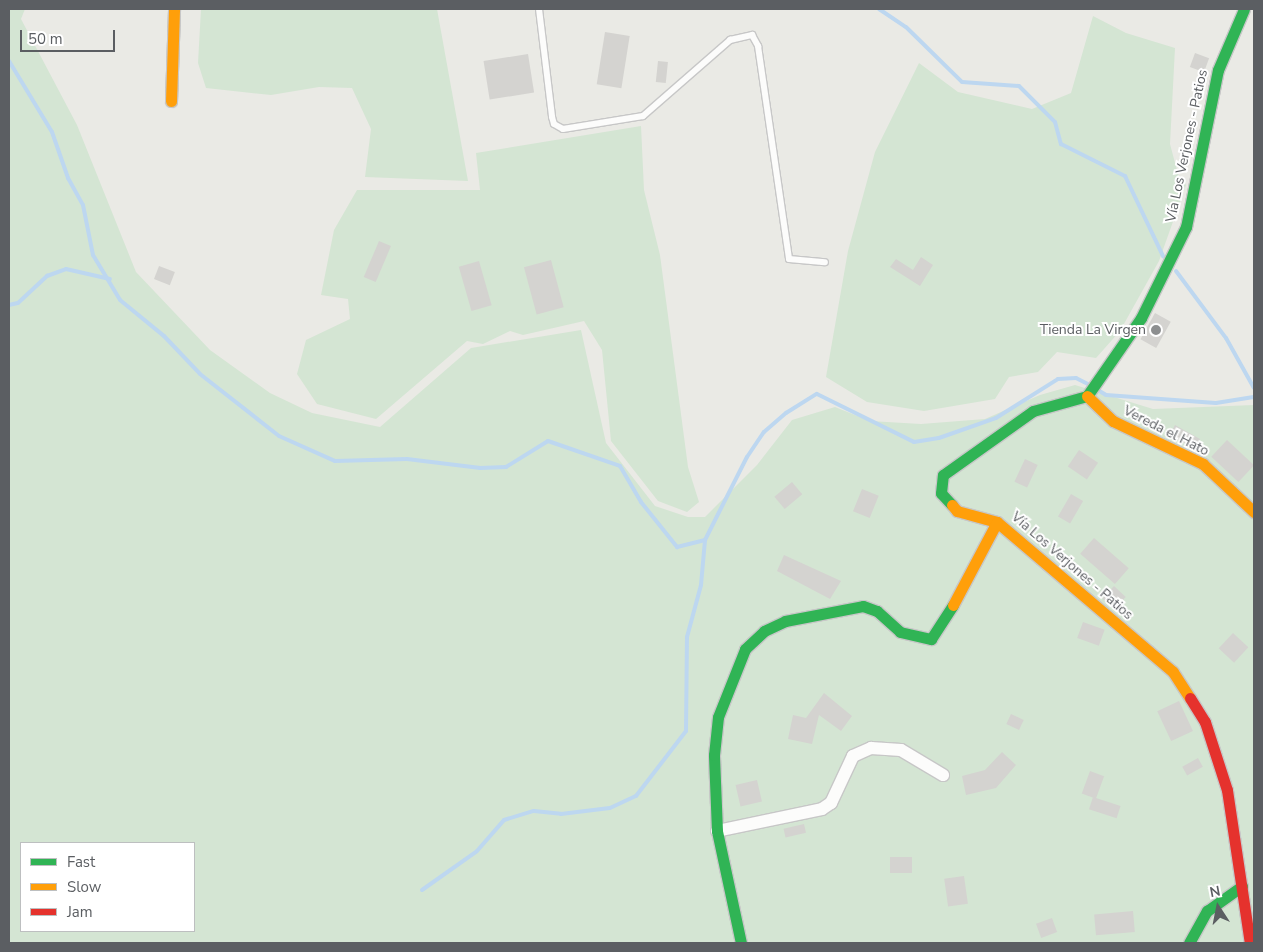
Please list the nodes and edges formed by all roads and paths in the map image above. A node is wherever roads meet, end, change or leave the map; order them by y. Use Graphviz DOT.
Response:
graph roads {
  1 [pos="174,9"];
  2 [pos="539,9"];
  3 [pos="1244,9"];
  4 [pos="171,102"];
  5 [pos="826,262"];
  6 [pos="1089,394"];
  7 [pos="1254,512"];
  8 [pos="997,522"];
  9 [pos="943,775"];
  10 [pos="717,831"];
  11 [pos="1242,886"];
  12 [pos="741,943"];
  13 [pos="1189,943"];
  14 [pos="1250,943"];
  1 -- 4 [label="street"];
  2 -- 5 [label="lane"];
  3 -- 6 [label="street, Vía Los Verjones - Patios"];
  6 -- 7 [label="street, Vereda el Hato"];
  6 -- 8 [label="street, Vía Los Verjones - Patios"];
  8 -- 10 [label="street"];
  8 -- 11 [label="street, Vía Los Verjones - Patios"];
  9 -- 10 [label="street"];
  10 -- 12 [label="street"];
  11 -- 13 [label="street"];
  11 -- 14 [label="street, Vía Los Verjones - Patios"];
}
